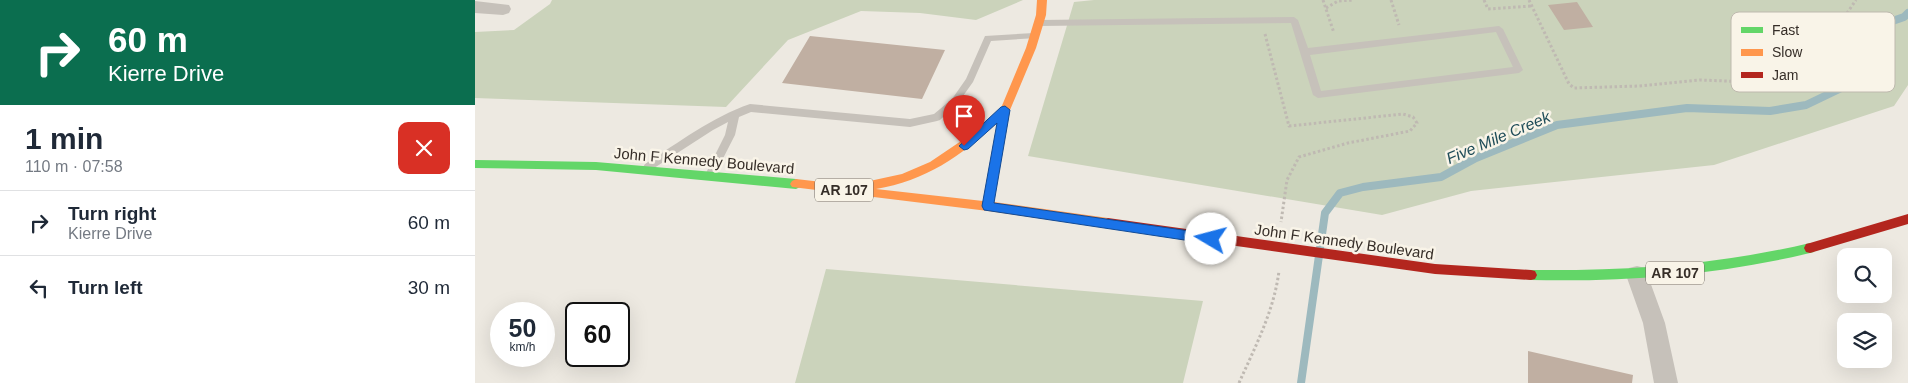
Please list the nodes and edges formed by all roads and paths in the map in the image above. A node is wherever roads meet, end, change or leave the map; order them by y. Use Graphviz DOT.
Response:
graph roads {
  1 [pos="1042,0"];
  2 [pos="1323,0"];
  3 [pos="1355,0"];
  4 [pos="1391,0"];
  5 [pos="1483,0"];
  6 [pos="1529,0"];
  7 [pos="1856,0"];
  8 [pos="1532,6"];
  9 [pos="475,8"];
  10 [pos="1325,8"];
  11 [pos="503,9"];
  12 [pos="1848,12"];
  13 [pos="1039,23"];
  14 [pos="1401,29"];
  15 [pos="1265,33"];
  16 [pos="1035,36"];
  17 [pos="1340,48"];
  18 [pos="1305,52"];
  19 [pos="1731,81"];
  20 [pos="1005,110"];
  21 [pos="735,114"];
  22 [pos="475,164"];
  23 [pos="645,169"];
  24 [pos="710,174"];
  25 [pos="843,190"];
  26 [pos="988,206"];
  27 [pos="1908,219"];
  28 [pos="1281,231"];
  29 [pos="1280,261"];
  30 [pos="1637,275"];
  31 [pos="1239,383"];
  32 [pos="1667,383"];
  1 -- 13 [label="main road"];
  2 -- 10 [label="path"];
  3 -- 10 [label="path"];
  4 -- 14 [label="path"];
  5 -- 8 [label="path"];
  6 -- 8 [label="path"];
  7 -- 12 [label="path"];
  8 -- 19 [label="path"];
  9 -- 11 [label="street"];
  10 -- 17 [label="path"];
  13 -- 16 [label="main road"];
  13 -- 18 [label="lane"];
  15 -- 28 [label="path"];
  16 -- 20 [label="main road"];
  16 -- 21 [label="lane"];
  17 -- 18 [label="lane"];
  17 -- 18 [label="lane"];
  20 -- 25 [label="main road"];
  20 -- 26 [label="main road"];
  21 -- 23 [label="lane"];
  21 -- 24 [label="lane"];
  22 -- 23 [label="main road, John F Kennedy Boulevard / AR 107"];
  23 -- 24 [label="main road, John F Kennedy Boulevard / AR 107"];
  24 -- 25 [label="main road, John F Kennedy Boulevard / AR 107"];
  25 -- 26 [label="main road, John F Kennedy Boulevard / AR 107"];
  26 -- 30 [label="main road, John F Kennedy Boulevard / AR 107"];
  27 -- 30 [label="main road, John F Kennedy Boulevard / AR 107"];
  29 -- 31 [label="path"];
  30 -- 32 [label="street"];
}
